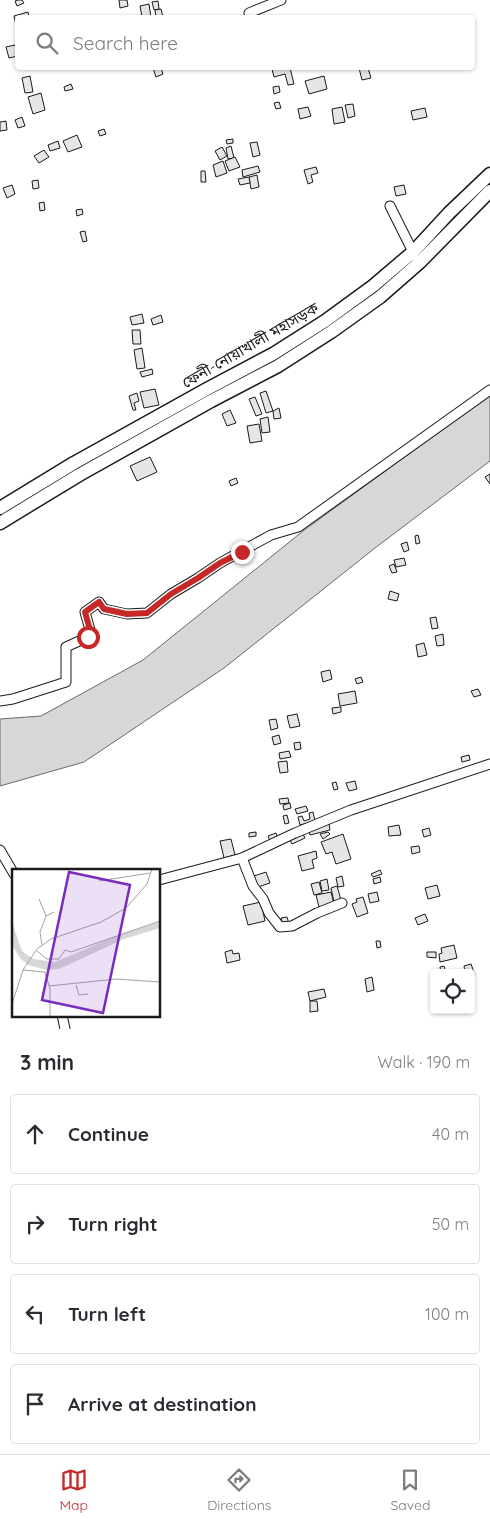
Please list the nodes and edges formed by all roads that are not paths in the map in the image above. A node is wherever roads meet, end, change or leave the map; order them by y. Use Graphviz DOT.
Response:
graph roads {
  1 [pos="282,0"];
  2 [pos="249,13"];
  3 [pos="490,174"];
  4 [pos="490,191"];
  5 [pos="390,206"];
  6 [pos="413,252"];
  7 [pos="414,267"];
  8 [pos="490,390"];
  9 [pos="0,508"];
  10 [pos="0,523"];
  11 [pos="0,701"];
  12 [pos="490,764"];
  13 [pos="0,850"];
  14 [pos="242,858"];
  15 [pos="12,871"];
  16 [pos="160,880"];
  17 [pos="342,904"];
  18 [pos="62,1016"];
  19 [pos="65,1029"];
  1 -- 2 [label="street"];
  3 -- 6 [label="highway, ফেনী-নোয়াখালী মহাসড়ক"];
  4 -- 7 [label="highway, ফেনী-নোয়াখালী মহাসড়ক"];
  5 -- 6 [label="street"];
  6 -- 7 [label="street"];
  6 -- 9 [label="highway, ফেনী-নোয়াখালী মহাসড়ক"];
  7 -- 10 [label="highway, ফেনী-নোয়াখালী মহাসড়ক"];
  8 -- 11 [label="street"];
  12 -- 14 [label="street"];
  13 -- 15 [label="street"];
  14 -- 16 [label="street"];
  14 -- 17 [label="street"];
  18 -- 19 [label="street"];
}
